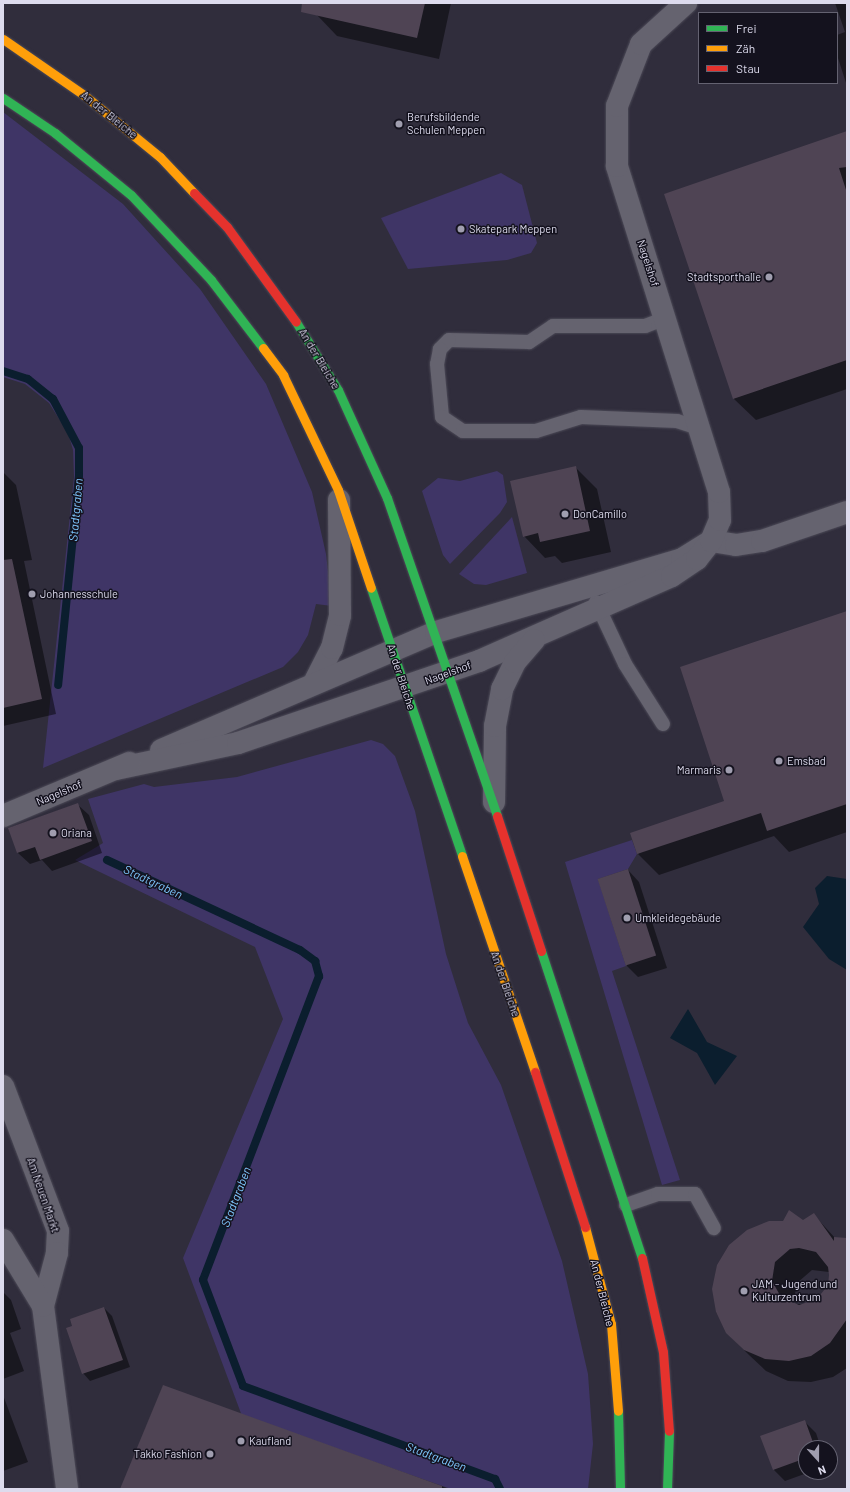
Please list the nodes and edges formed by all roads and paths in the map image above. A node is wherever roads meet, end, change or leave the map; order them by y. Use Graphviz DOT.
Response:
graph roads {
  1 [pos="686,3"];
  2 [pos="3,39"];
  3 [pos="3,98"];
  4 [pos="666,318"];
  5 [pos="699,428"];
  6 [pos="338,490"];
  7 [pos="847,512"];
  8 [pos="711,541"];
  9 [pos="591,585"];
  10 [pos="598,609"];
  11 [pos="436,632"];
  12 [pos="536,638"];
  13 [pos="392,648"];
  14 [pos="449,672"];
  15 [pos="314,683"];
  16 [pos="405,688"];
  17 [pos="663,724"];
  18 [pos="116,769"];
  19 [pos="494,802"];
  20 [pos="3,816"];
  21 [pos="3,1086"];
  22 [pos="626,1205"];
  23 [pos="714,1228"];
  24 [pos="3,1240"];
  25 [pos="10,1262"];
  26 [pos="42,1306"];
  27 [pos="67,1489"];
  28 [pos="620,1489"];
  29 [pos="667,1489"];
  1 -- 4 [label="street, Nagelshof"];
  2 -- 11 [label="street, An der Bleiche"];
  3 -- 6 [label="street, An der Bleiche"];
  4 -- 5 [label="street, Nagelshof"];
  4 -- 5 [label="lane"];
  5 -- 8 [label="street, Nagelshof"];
  6 -- 13 [label="street, An der Bleiche"];
  6 -- 15 [label="street, An der Bleiche"];
  7 -- 8 [label="street"];
  8 -- 9 [label="street, Nagelshof"];
  8 -- 10 [label="street, Nagelshof"];
  9 -- 10 [label="lane"];
  9 -- 11 [label="street, Nagelshof"];
  10 -- 12 [label="street, Nagelshof"];
  10 -- 17 [label="lane"];
  11 -- 13 [label="street, Nagelshof"];
  11 -- 14 [label="street, An der Bleiche"];
  12 -- 14 [label="street, Nagelshof"];
  12 -- 19 [label="street, An der Bleiche"];
  13 -- 15 [label="street, Nagelshof"];
  13 -- 16 [label="street, An der Bleiche"];
  14 -- 16 [label="street, Nagelshof"];
  14 -- 19 [label="street, An der Bleiche"];
  15 -- 18 [label="street, Nagelshof"];
  16 -- 18 [label="street, Nagelshof"];
  16 -- 28 [label="street, An der Bleiche"];
  18 -- 20 [label="street, Nagelshof"];
  19 -- 22 [label="street, An der Bleiche"];
  21 -- 26 [label="street, Am Neuen Markt"];
  22 -- 23 [label="lane"];
  22 -- 29 [label="street, An der Bleiche"];
  24 -- 25 [label="street, Am Neuen Markt"];
  25 -- 26 [label="street, Am Neuen Markt"];
  26 -- 27 [label="street, Am Neuen Markt"];
}
